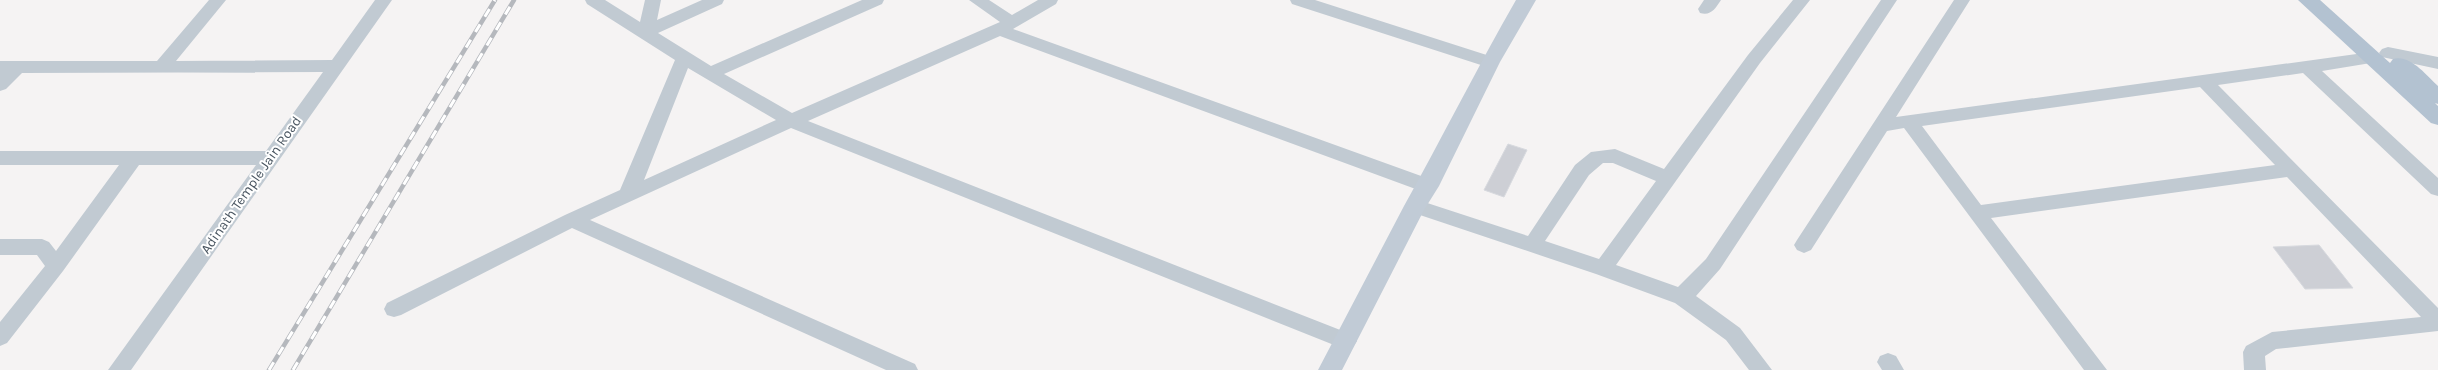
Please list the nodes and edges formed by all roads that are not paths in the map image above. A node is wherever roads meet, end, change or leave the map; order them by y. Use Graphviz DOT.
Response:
graph roads {
  1 [pos="218,0"];
  2 [pos="384,0"];
  3 [pos="593,0"];
  4 [pos="654,0"];
  5 [pos="716,0"];
  6 [pos="876,0"];
  7 [pos="977,0"];
  8 [pos="1050,0"];
  9 [pos="1298,0"];
  10 [pos="1526,0"];
  11 [pos="1802,0"];
  12 [pos="1889,0"];
  13 [pos="1962,0"];
  14 [pos="2308,0"];
  15 [pos="2330,0"];
  16 [pos="1006,26"];
  17 [pos="646,32"];
  18 [pos="2380,55"];
  19 [pos="684,58"];
  20 [pos="1490,62"];
  21 [pos="2438,63"];
  22 [pos="162,66"];
  23 [pos="336,66"];
  24 [pos="2307,66"];
  25 [pos="8,67"];
  26 [pos="710,73"];
  27 [pos="2204,81"];
  28 [pos="0,85"];
  29 [pos="2438,97"];
  30 [pos="2438,118"];
  31 [pos="791,121"];
  32 [pos="1910,121"];
  33 [pos="1881,125"];
  34 [pos="0,158"];
  35 [pos="134,158"];
  36 [pos="270,158"];
  37 [pos="2291,170"];
  38 [pos="1668,178"];
  39 [pos="1428,186"];
  40 [pos="2438,188"];
  41 [pos="628,194"];
  42 [pos="1415,206"];
  43 [pos="1976,213"];
  44 [pos="572,220"];
  45 [pos="1532,245"];
  46 [pos="1804,245"];
  47 [pos="0,247"];
  48 [pos="56,266"];
  49 [pos="1603,268"];
  50 [pos="1682,297"];
  51 [pos="394,309"];
  52 [pos="2438,322"];
  53 [pos="0,336"];
  54 [pos="1346,341"];
  55 [pos="119,370"];
  56 [pos="907,370"];
  57 [pos="1330,370"];
  58 [pos="1761,370"];
  59 [pos="2096,370"];
  60 [pos="2255,370"];
  1 -- 22 [label="street"];
  2 -- 23 [label="street, Adinath Temple Jain Road"];
  3 -- 17 [label="street"];
  4 -- 17 [label="street"];
  5 -- 17 [label="street"];
  6 -- 26 [label="street"];
  7 -- 16 [label="street"];
  8 -- 16 [label="street"];
  9 -- 20 [label="street"];
  10 -- 20 [label="street"];
  11 -- 38 [label="street"];
  12 -- 50 [label="street"];
  13 -- 33 [label="street"];
  14 -- 18 [label="main road"];
  15 -- 18 [label="main road"];
  16 -- 31 [label="street"];
  16 -- 39 [label="street"];
  17 -- 19 [label="street"];
  18 -- 21 [label="street"];
  18 -- 24 [label="street"];
  18 -- 29 [label="main road"];
  18 -- 30 [label="main road"];
  19 -- 26 [label="street"];
  19 -- 41 [label="street"];
  20 -- 39 [label="street"];
  22 -- 23 [label="street"];
  22 -- 25 [label="street"];
  23 -- 36 [label="street, Adinath Temple Jain Road"];
  24 -- 27 [label="street"];
  24 -- 40 [label="street"];
  25 -- 28 [label="street"];
  26 -- 31 [label="street"];
  27 -- 32 [label="street"];
  27 -- 37 [label="street"];
  31 -- 41 [label="street"];
  31 -- 54 [label="street"];
  32 -- 33 [label="street"];
  32 -- 43 [label="street"];
  33 -- 46 [label="street"];
  34 -- 35 [label="street"];
  35 -- 36 [label="street"];
  35 -- 48 [label="street"];
  36 -- 55 [label="street, Adinath Temple Jain Road"];
  37 -- 43 [label="street"];
  37 -- 52 [label="street"];
  38 -- 45 [label="street"];
  38 -- 49 [label="street"];
  39 -- 42 [label="street"];
  41 -- 44 [label="street"];
  42 -- 45 [label="street"];
  42 -- 54 [label="street"];
  43 -- 59 [label="street"];
  44 -- 51 [label="street"];
  44 -- 56 [label="street"];
  45 -- 49 [label="street"];
  47 -- 48 [label="street"];
  48 -- 53 [label="street"];
  49 -- 50 [label="street"];
  50 -- 58 [label="street"];
  52 -- 60 [label="street"];
  54 -- 57 [label="street"];
}
